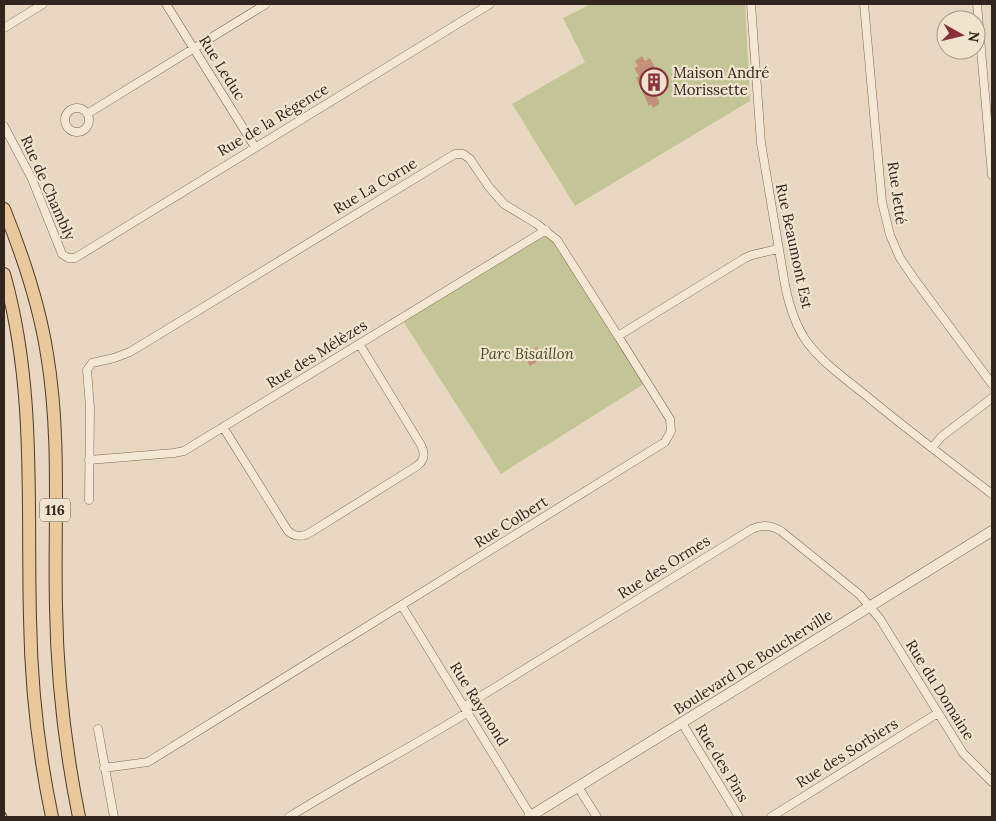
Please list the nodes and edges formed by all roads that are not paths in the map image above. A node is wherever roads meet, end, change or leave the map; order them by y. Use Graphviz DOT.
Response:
graph roads {
  1 [pos="43,4"];
  2 [pos="166,4"];
  3 [pos="266,4"];
  4 [pos="490,4"];
  5 [pos="750,4"];
  6 [pos="864,4"];
  7 [pos="977,4"];
  8 [pos="476,7"];
  9 [pos="4,28"];
  10 [pos="194,48"];
  11 [pos="87,114"];
  12 [pos="4,126"];
  13 [pos="255,147"];
  14 [pos="992,175"];
  15 [pos="4,209"];
  16 [pos="546,230"];
  17 [pos="778,249"];
  18 [pos="70,259"];
  19 [pos="4,274"];
  20 [pos="618,336"];
  21 [pos="360,345"];
  22 [pos="992,384"];
  23 [pos="992,398"];
  24 [pos="224,427"];
  25 [pos="932,448"];
  26 [pos="89,460"];
  27 [pos="992,494"];
  28 [pos="89,500"];
  29 [pos="992,531"];
  30 [pos="402,606"];
  31 [pos="870,607"];
  32 [pos="466,709"];
  33 [pos="938,713"];
  34 [pos="682,723"];
  35 [pos="98,729"];
  36 [pos="104,768"];
  37 [pos="992,782"];
  38 [pos="578,787"];
  39 [pos="530,816"];
  40 [pos="52,817"];
  41 [pos="79,817"];
  42 [pos="114,817"];
  43 [pos="289,817"];
  44 [pos="596,817"];
  45 [pos="739,817"];
  46 [pos="771,817"];
  1 -- 9 [label="street"];
  2 -- 10 [label="street, Rue Leduc"];
  3 -- 10 [label="street"];
  4 -- 8 [label="street, Rue de la Régence"];
  5 -- 17 [label="street, Rue Beaumont Est"];
  6 -- 22 [label="street, Rue Jetté"];
  7 -- 14 [label="street"];
  8 -- 13 [label="street, Rue de la Régence"];
  10 -- 11 [label="street"];
  10 -- 13 [label="street, Rue Leduc"];
  12 -- 18 [label="street, Rue de Chambly"];
  13 -- 18 [label="street, Rue de la Régence"];
  15 -- 41 [label="main road, 116"];
  16 -- 20 [label="street, Rue La Corne"];
  16 -- 21 [label="street, Rue des Mélèzes"];
  16 -- 26 [label="street, Rue La Corne"];
  17 -- 20 [label="street"];
  17 -- 25 [label="street, Rue Beaumont Est"];
  19 -- 40 [label="main road, 116"];
  20 -- 30 [label="street, Rue Colbert"];
  21 -- 24 [label="street, Rue des Mélèzes"];
  21 -- 24 [label="street"];
  23 -- 25 [label="street"];
  24 -- 26 [label="street, Rue des Mélèzes"];
  25 -- 27 [label="street, Rue Beaumont Est"];
  26 -- 28 [label="street"];
  29 -- 31 [label="street, Boulevard De Boucherville"];
  30 -- 32 [label="street, Rue Raymond"];
  30 -- 36 [label="street, Rue Colbert"];
  31 -- 32 [label="street, Rue des Ormes"];
  31 -- 33 [label="street, Rue du Domaine"];
  31 -- 34 [label="street, Boulevard De Boucherville"];
  32 -- 39 [label="street, Rue Raymond"];
  32 -- 43 [label="street, Rue des Ormes"];
  33 -- 37 [label="street, Rue du Domaine"];
  33 -- 46 [label="street, Rue des Sorbiers"];
  34 -- 38 [label="street, Boulevard De Boucherville"];
  34 -- 45 [label="street, Rue des Pins"];
  35 -- 36 [label="street"];
  36 -- 42 [label="street"];
  38 -- 39 [label="street, Boulevard De Boucherville"];
  38 -- 44 [label="street"];
}
